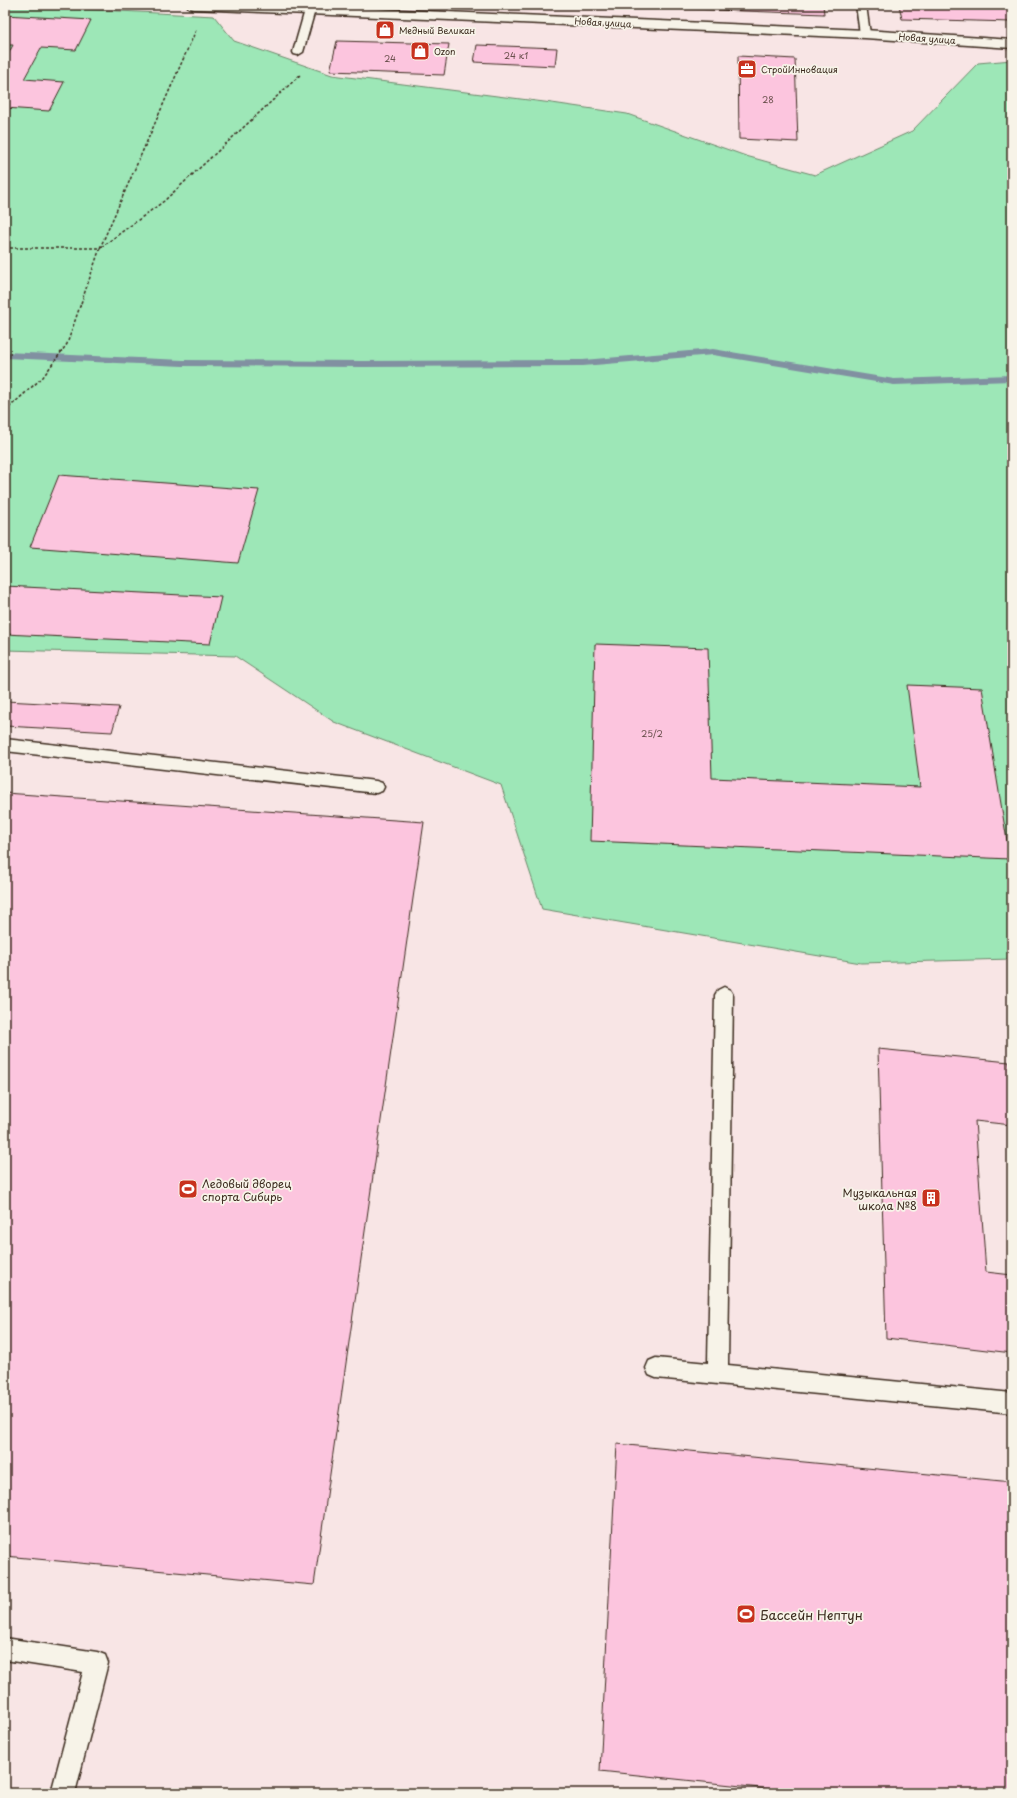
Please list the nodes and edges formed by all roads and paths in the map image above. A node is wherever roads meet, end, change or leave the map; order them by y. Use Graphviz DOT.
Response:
graph roads {
  1 [pos="194,5"];
  2 [pos="861,5"];
  3 [pos="207,6"];
  4 [pos="409,9"];
  5 [pos="310,10"];
  6 [pos="865,34"];
  7 [pos="1012,44"];
  8 [pos="298,52"];
  9 [pos="5,248"];
  10 [pos="100,248"];
  11 [pos="5,411"];
  12 [pos="5,744"];
  13 [pos="376,787"];
  14 [pos="724,995"];
  15 [pos="656,1368"];
  16 [pos="718,1374"];
  17 [pos="1012,1403"];
  18 [pos="5,1649"];
  19 [pos="63,1793"];
  1 -- 3 [label="street, Новая улица"];
  2 -- 6 [label="lane"];
  3 -- 5 [label="street, Новая улица"];
  3 -- 10 [label="path"];
  4 -- 5 [label="street, Новая улица"];
  4 -- 6 [label="street, Новая улица"];
  5 -- 8 [label="lane"];
  6 -- 7 [label="street, Новая улица"];
  8 -- 10 [label="path"];
  9 -- 10 [label="path"];
  10 -- 11 [label="path"];
  12 -- 13 [label="lane"];
  14 -- 16 [label="lane"];
  15 -- 16 [label="lane"];
  16 -- 17 [label="lane"];
  18 -- 19 [label="lane"];
}
